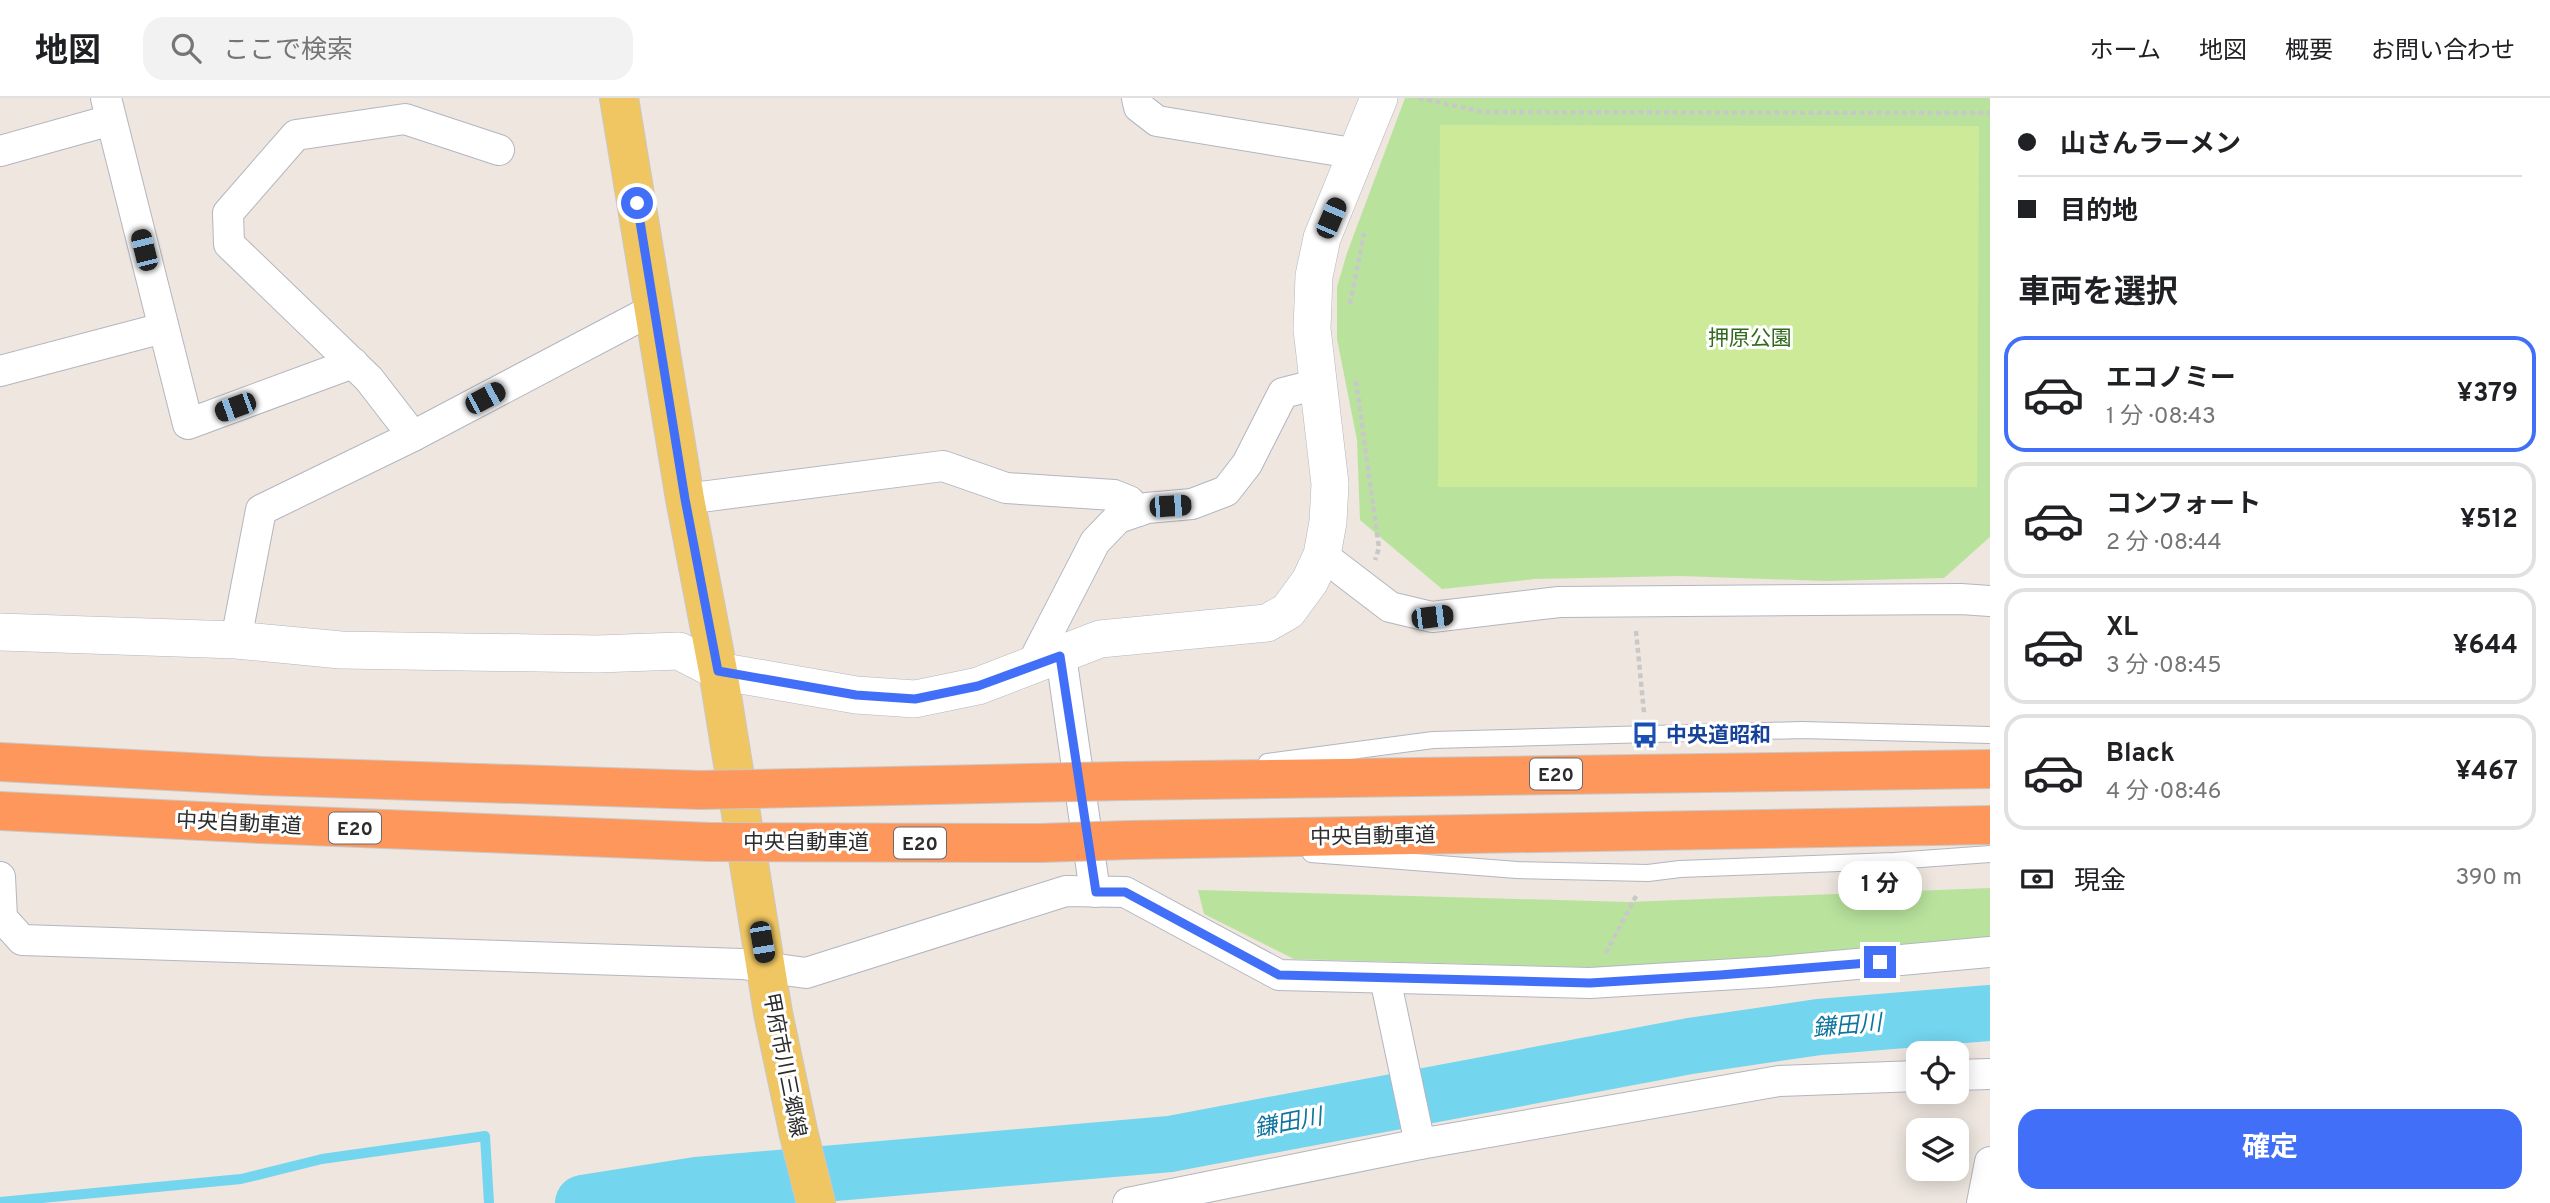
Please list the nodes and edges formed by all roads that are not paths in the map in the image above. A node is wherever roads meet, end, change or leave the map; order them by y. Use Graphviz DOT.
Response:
graph roads {
  1 [pos="619,98"];
  2 [pos="1137,98"];
  3 [pos="1379,98"];
  4 [pos="108,109"];
  5 [pos="499,150"];
  6 [pos="0,151"];
  7 [pos="1358,154"];
  8 [pos="654,309"];
  9 [pos="163,328"];
  10 [pos="352,363"];
  11 [pos="0,371"];
  12 [pos="1318,384"];
  13 [pos="413,436"];
  14 [pos="685,499"];
  15 [pos="1138,511"];
  16 [pos="1322,555"];
  17 [pos="1990,601"];
  18 [pos="0,632"];
  19 [pos="236,640"];
  20 [pos="1045,662"];
  21 [pos="718,671"];
  22 [pos="1990,736"];
  23 [pos="0,762"];
  24 [pos="1990,769"];
  25 [pos="1122,781"];
  26 [pos="0,811"];
  27 [pos="1990,825"];
  28 [pos="1130,840"];
  29 [pos="1990,854"];
  30 [pos="0,877"];
  31 [pos="1096,892"];
  32 [pos="1990,952"];
  33 [pos="767,969"];
  34 [pos="1385,978"];
  35 [pos="1990,1074"];
  36 [pos="1969,1075"];
  37 [pos="1906,1076"];
  38 [pos="1420,1144"];
  39 [pos="1990,1162"];
  40 [pos="816,1203"];
  41 [pos="1128,1203"];
  42 [pos="1982,1203"];
  1 -- 8 [label="main road, 甲府市川三郷線"];
  2 -- 7 [label="street"];
  3 -- 7 [label="street"];
  4 -- 6 [label="street"];
  4 -- 9 [label="street"];
  5 -- 10 [label="street"];
  7 -- 12 [label="street"];
  8 -- 13 [label="street"];
  8 -- 14 [label="main road, 甲府市川三郷線"];
  9 -- 10 [label="street"];
  9 -- 11 [label="street"];
  10 -- 13 [label="street"];
  12 -- 15 [label="street"];
  12 -- 16 [label="street"];
  13 -- 19 [label="street"];
  14 -- 15 [label="street"];
  14 -- 21 [label="main road, 甲府市川三郷線"];
  15 -- 20 [label="street"];
  16 -- 17 [label="street"];
  16 -- 20 [label="street"];
  18 -- 19 [label="street"];
  19 -- 21 [label="street"];
  20 -- 21 [label="street"];
  20 -- 31 [label="street"];
  21 -- 33 [label="main road, 甲府市川三郷線"];
  22 -- 25 [label="lane"];
  23 -- 25 [label="highway, E20, bridge"];
  24 -- 25 [label="highway, E20"];
  26 -- 28 [label="highway, 中央自動車道 / E20, bridge"];
  27 -- 28 [label="highway, 中央自動車道 / E20"];
  28 -- 29 [label="lane"];
  30 -- 33 [label="street"];
  31 -- 33 [label="street"];
  31 -- 34 [label="street"];
  32 -- 34 [label="street"];
  33 -- 40 [label="main road, 甲府市川三郷線"];
  34 -- 38 [label="street"];
  35 -- 36 [label="street"];
  37 -- 38 [label="street"];
  38 -- 41 [label="street"];
  39 -- 42 [label="street"];
}
